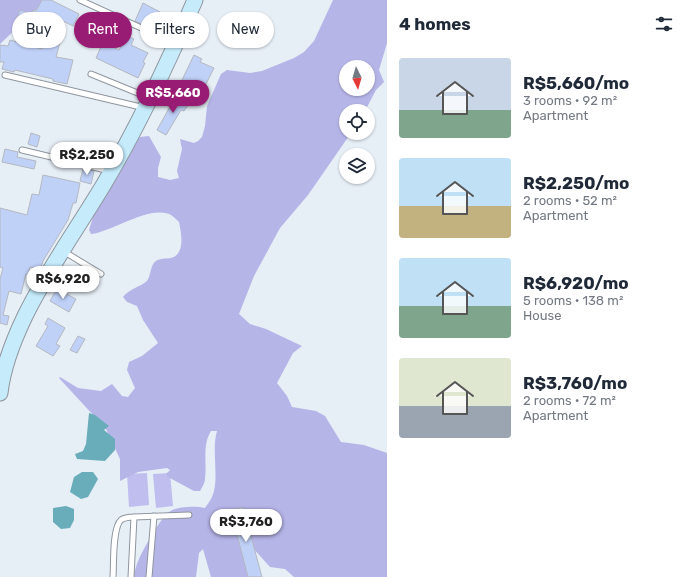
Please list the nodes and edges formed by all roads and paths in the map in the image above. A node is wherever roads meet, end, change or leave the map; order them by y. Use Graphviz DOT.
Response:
graph roads {
  1 [pos="80,0"];
  2 [pos="195,0"];
  3 [pos="190,12"];
  4 [pos="140,28"];
  5 [pos="174,48"];
  6 [pos="91,74"];
  7 [pos="5,75"];
  8 [pos="148,104"];
  9 [pos="22,150"];
  10 [pos="111,171"];
  11 [pos="62,250"];
  12 [pos="101,274"];
  13 [pos="0,393"];
  14 [pos="154,516"];
  15 [pos="189,516"];
  16 [pos="134,517"];
  17 [pos="113,577"];
  18 [pos="131,577"];
  19 [pos="149,577"];
  1 -- 4 [label="lane"];
  2 -- 3 [label="street"];
  5 -- 8 [label="street"];
  6 -- 8 [label="lane"];
  7 -- 8 [label="lane"];
  8 -- 10 [label="street"];
  9 -- 10 [label="lane"];
  10 -- 11 [label="street"];
  11 -- 12 [label="lane"];
  11 -- 13 [label="street"];
  14 -- 15 [label="lane"];
  14 -- 16 [label="lane"];
  14 -- 19 [label="lane"];
  16 -- 17 [label="lane"];
  16 -- 18 [label="lane"];
}
